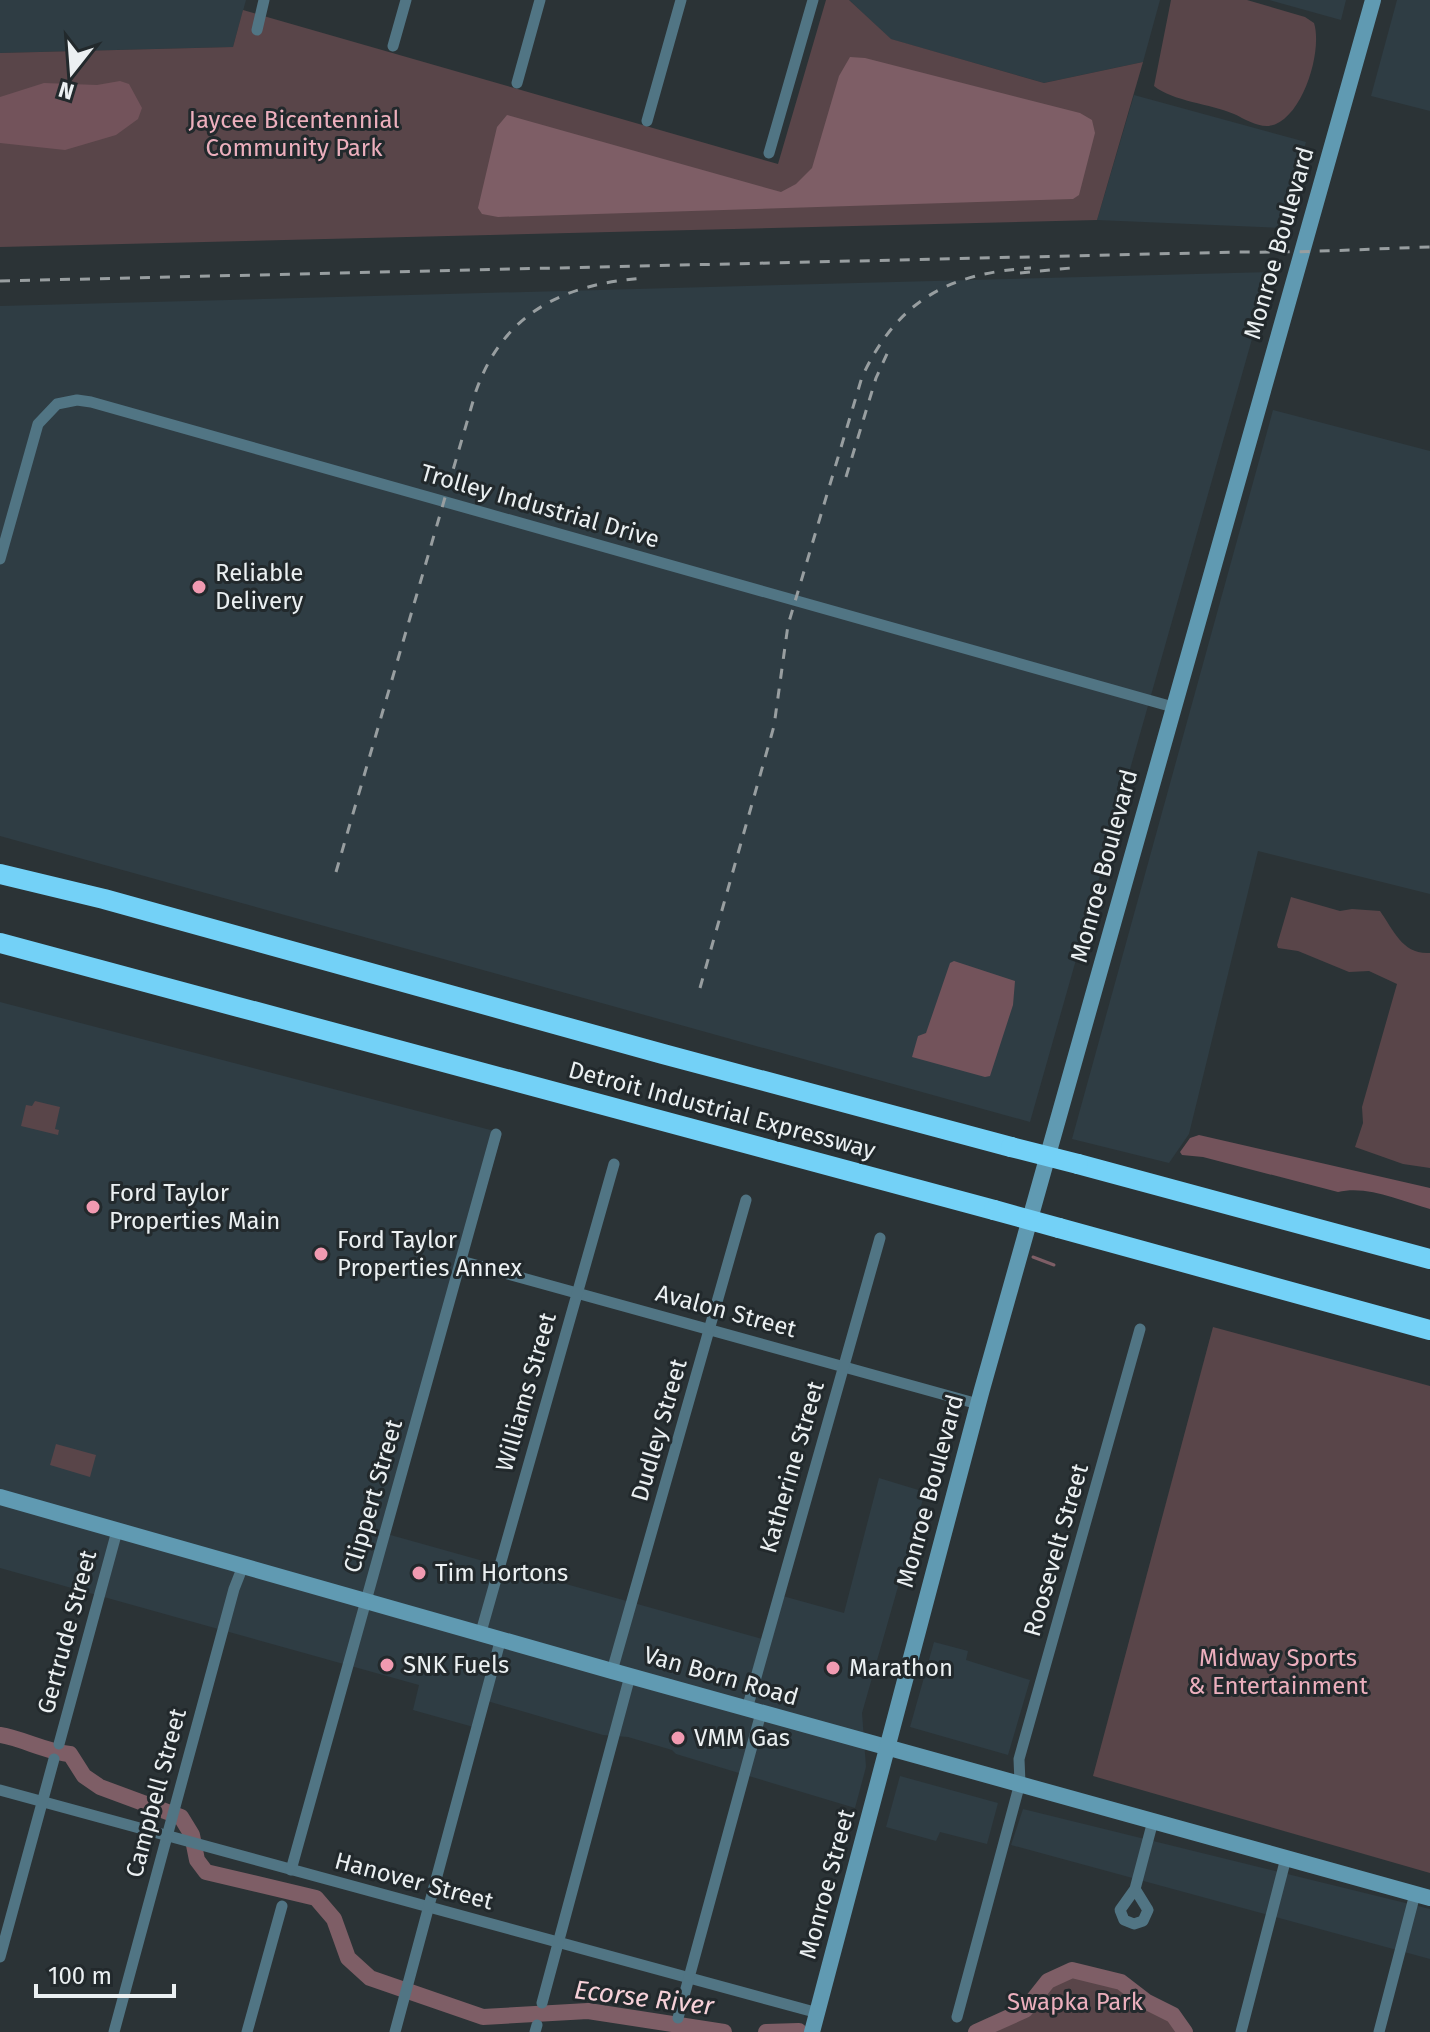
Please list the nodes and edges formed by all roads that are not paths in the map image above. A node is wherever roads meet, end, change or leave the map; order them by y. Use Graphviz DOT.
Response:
graph roads {
  1 [pos="264,0"];
  2 [pos="406,0"];
  3 [pos="540,0"];
  4 [pos="681,0"];
  5 [pos="813,0"];
  6 [pos="1373,0"];
  7 [pos="257,30"];
  8 [pos="393,46"];
  9 [pos="517,83"];
  10 [pos="647,121"];
  11 [pos="769,153"];
  12 [pos="0,559"];
  13 [pos="1173,707"];
  14 [pos="0,863"];
  15 [pos="0,874"];
  16 [pos="104,899"];
  17 [pos="0,943"];
  18 [pos="496,1134"];
  19 [pos="614,1164"];
  20 [pos="746,1200"];
  21 [pos="880,1238"];
  22 [pos="1430,1259"];
  23 [pos="461,1261"];
  24 [pos="577,1293"];
  25 [pos="1140,1329"];
  26 [pos="710,1330"];
  27 [pos="1430,1330"];
  28 [pos="844,1367"];
  29 [pos="978,1404"];
  30 [pos="0,1497"];
  31 [pos="117,1531"];
  32 [pos="243,1566"];
  33 [pos="367,1601"];
  34 [pos="481,1632"];
  35 [pos="501,1638"];
  36 [pos="612,1671"];
  37 [pos="630,1676"];
  38 [pos="754,1711"];
  39 [pos="59,1744"];
  40 [pos="886,1747"];
  41 [pos="54,1759"];
  42 [pos="1020,1783"];
  43 [pos="0,1790"];
  44 [pos="43,1801"];
  45 [pos="1153,1821"];
  46 [pos="168,1835"];
  47 [pos="1286,1858"];
  48 [pos="291,1870"];
  49 [pos="1135,1889"];
  50 [pos="1422,1896"];
  51 [pos="282,1906"];
  52 [pos="428,1907"];
  53 [pos="558,1943"];
  54 [pos="0,1957"];
  55 [pos="689,1978"];
  56 [pos="542,2003"];
  57 [pos="957,2017"];
  58 [pos="678,2018"];
  59 [pos="815,2023"];
  60 [pos="114,2032"];
  61 [pos="247,2032"];
  62 [pos="395,2032"];
  63 [pos="1241,2032"];
  64 [pos="1379,2032"];
  1 -- 7 [label="street"];
  2 -- 8 [label="street"];
  3 -- 9 [label="street"];
  4 -- 10 [label="street"];
  5 -- 11 [label="street"];
  6 -- 13 [label="street, Monroe Boulevard"];
  12 -- 13 [label="street, Trolley Industrial Drive"];
  13 -- 29 [label="street, Monroe Boulevard"];
  14 -- 16 [label="highway"];
  15 -- 16 [label="highway, Detroit Industrial Expressway"];
  16 -- 22 [label="highway, Detroit Industrial Expressway, bridge"];
  17 -- 27 [label="highway, Detroit Industrial Expressway, bridge"];
  18 -- 23 [label="street, Clippert Street"];
  19 -- 24 [label="street, Williams Street"];
  20 -- 26 [label="street, Dudley Street"];
  21 -- 28 [label="street, Katherine Street"];
  23 -- 24 [label="street, Avalon Street"];
  23 -- 33 [label="street, Clippert Street"];
  24 -- 26 [label="street, Avalon Street"];
  24 -- 34 [label="street, Williams Street"];
  25 -- 42 [label="street, Roosevelt Street"];
  26 -- 28 [label="street, Avalon Street"];
  26 -- 36 [label="street, Dudley Street"];
  28 -- 29 [label="street, Avalon Street"];
  28 -- 38 [label="street, Katherine Street"];
  29 -- 40 [label="street, Monroe Boulevard"];
  30 -- 31 [label="street, Van Born Road"];
  31 -- 32 [label="street, Van Born Road"];
  31 -- 39 [label="street, Gertrude Street"];
  32 -- 33 [label="street, Van Born Road"];
  32 -- 46 [label="street, Campbell Street"];
  33 -- 34 [label="street, Van Born Road"];
  33 -- 48 [label="street, Clippert Street"];
  34 -- 35 [label="street, Van Born Road"];
  35 -- 36 [label="street, Van Born Road"];
  35 -- 52 [label="street"];
  36 -- 37 [label="street, Van Born Road"];
  37 -- 38 [label="street, Van Born Road"];
  37 -- 53 [label="street"];
  38 -- 40 [label="street, Van Born Road"];
  38 -- 55 [label="street, Katherine Street"];
  40 -- 42 [label="street, Van Born Road"];
  40 -- 59 [label="street, Monroe Street"];
  41 -- 44 [label="street"];
  42 -- 45 [label="street, Van Born Road"];
  42 -- 57 [label="street, Roosevelt Street"];
  43 -- 44 [label="street, Hanover Street"];
  44 -- 46 [label="street, Hanover Street"];
  44 -- 54 [label="street"];
  45 -- 47 [label="street, Van Born Road"];
  45 -- 49 [label="street"];
  46 -- 48 [label="street, Hanover Street"];
  46 -- 60 [label="street, Campbell Street"];
  47 -- 50 [label="street, Van Born Road"];
  47 -- 63 [label="street"];
  48 -- 52 [label="street, Hanover Street"];
  50 -- 64 [label="street"];
  51 -- 61 [label="street"];
  52 -- 53 [label="street, Hanover Street"];
  52 -- 62 [label="street"];
  53 -- 55 [label="street, Hanover Street"];
  53 -- 56 [label="street"];
  55 -- 58 [label="street, Katherine Street"];
  55 -- 59 [label="street, Hanover Street"];
}
